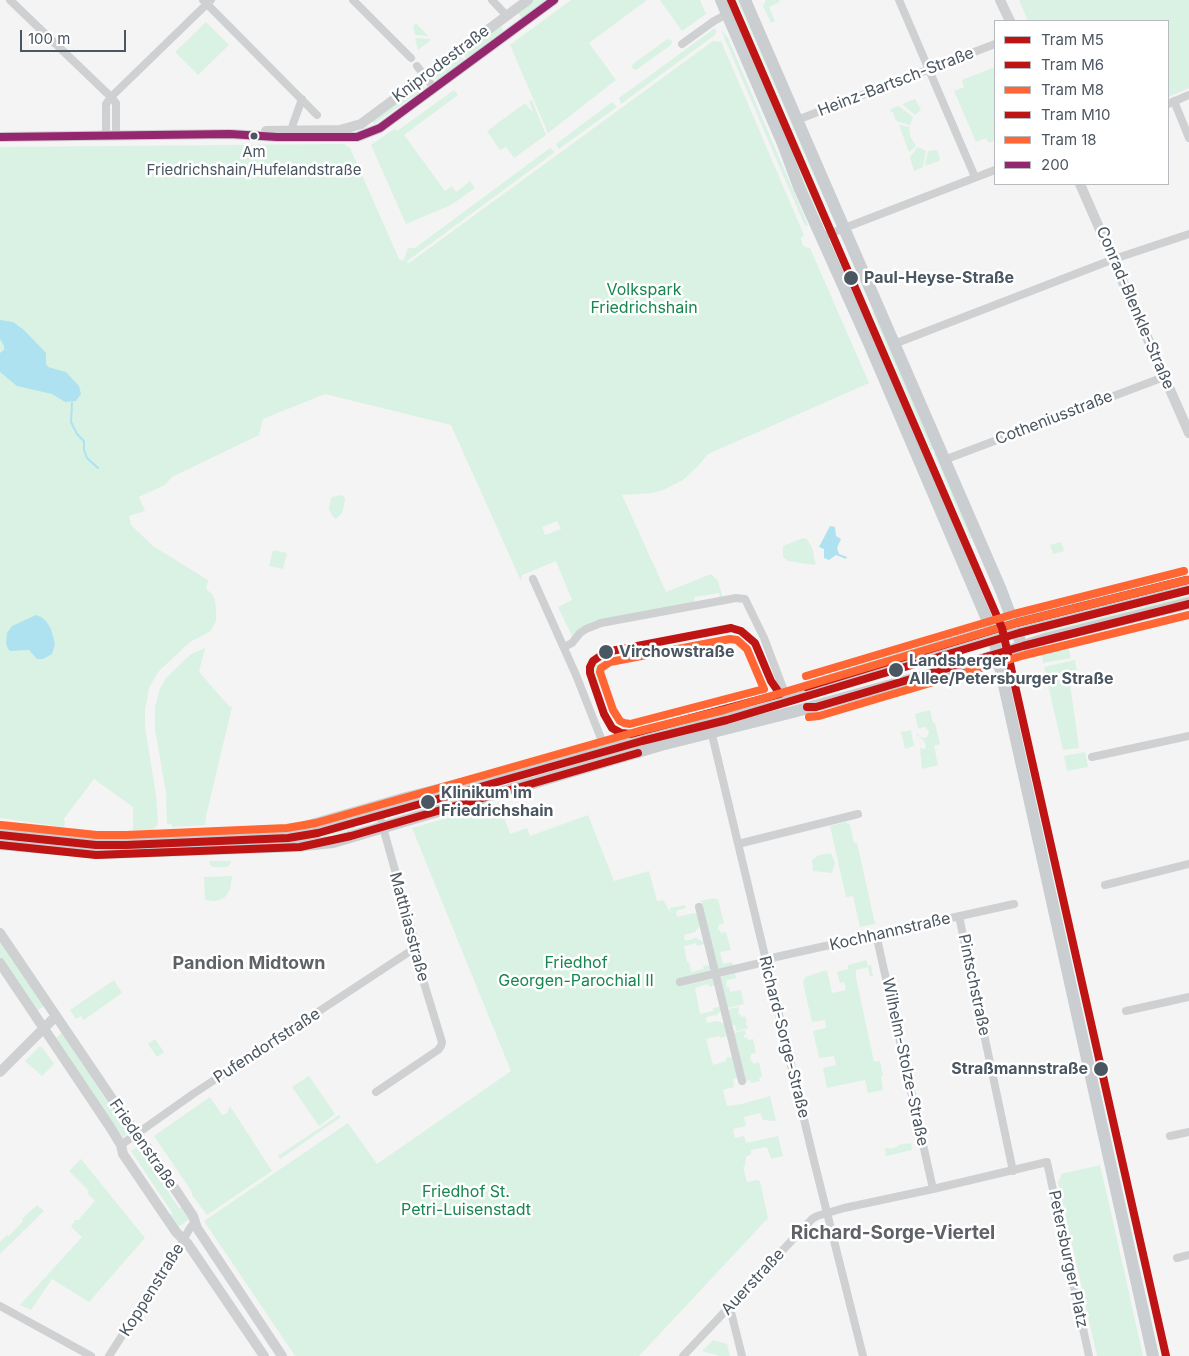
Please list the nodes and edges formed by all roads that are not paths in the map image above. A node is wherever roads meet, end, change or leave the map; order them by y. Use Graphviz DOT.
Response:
graph roads {
  1 [pos="10,0"];
  2 [pos="353,0"];
  3 [pos="492,0"];
  4 [pos="528,0"];
  5 [pos="554,0"];
  6 [pos="721,0"];
  7 [pos="745,0"];
  8 [pos="899,0"];
  9 [pos="1000,0"];
  10 [pos="207,1"];
  11 [pos="727,14"];
  12 [pos="507,16"];
  13 [pos="1010,20"];
  14 [pos="682,44"];
  15 [pos="994,44"];
  16 [pos="411,58"];
  17 [pos="417,66"];
  18 [pos="928,68"];
  19 [pos="425,77"];
  20 [pos="434,88"];
  21 [pos="1189,95"];
  22 [pos="111,97"];
  23 [pos="302,99"];
  24 [pos="1171,102"];
  25 [pos="317,115"];
  26 [pos="797,120"];
  27 [pos="292,130"];
  28 [pos="355,132"];
  29 [pos="230,134"];
  30 [pos="111,136"];
  31 [pos="0,137"];
  32 [pos="1189,138"];
  33 [pos="994,170"];
  34 [pos="975,177"];
  35 [pos="1080,185"];
  36 [pos="844,228"];
  37 [pos="1189,234"];
  38 [pos="820,237"];
  39 [pos="1114,259"];
  40 [pos="894,344"];
  41 [pos="1164,377"];
  42 [pos="1189,432"];
  43 [pos="944,460"];
  44 [pos="534,580"];
  45 [pos="1189,581"];
  46 [pos="1189,603"];
  47 [pos="1015,624"];
  48 [pos="992,631"];
  49 [pos="1022,646"];
  50 [pos="564,647"];
  51 [pos="998,654"];
  52 [pos="785,692"];
  53 [pos="708,718"];
  54 [pos="712,732"];
  55 [pos="1189,736"];
  56 [pos="604,746"];
  57 [pos="1092,757"];
  58 [pos="377,806"];
  59 [pos="858,814"];
  60 [pos="383,827"];
  61 [pos="0,830"];
  62 [pos="0,844"];
  63 [pos="738,844"];
  64 [pos="1189,864"];
  65 [pos="1105,885"];
  66 [pos="1014,904"];
  67 [pos="699,906"];
  68 [pos="959,916"];
  69 [pos="0,933"];
  70 [pos="876,934"];
  71 [pos="415,948"];
  72 [pos="766,960"];
  73 [pos="0,963"];
  74 [pos="715,974"];
  75 [pos="680,982"];
  76 [pos="1189,997"];
  77 [pos="1126,1011"];
  78 [pos="56,1016"];
  79 [pos="44,1028"];
  80 [pos="0,1072"];
  81 [pos="742,1081"];
  82 [pos="376,1092"];
  83 [pos="1189,1132"];
  84 [pos="137,1134"];
  85 [pos="1170,1136"];
  86 [pos="121,1145"];
  87 [pos="1014,1171"];
  88 [pos="933,1189"];
  89 [pos="827,1212"];
  90 [pos="194,1223"];
  91 [pos="184,1239"];
  92 [pos="1189,1255"];
  93 [pos="1177,1258"];
  94 [pos="0,1306"];
  95 [pos="728,1309"];
  96 [pos="90,1356"];
  97 [pos="109,1356"];
  98 [pos="264,1356"];
  99 [pos="282,1356"];
  100 [pos="683,1356"];
  101 [pos="742,1356"];
  102 [pos="864,1356"];
  103 [pos="1089,1356"];
  104 [pos="1154,1356"];
  1 -- 22 [label="street"];
  2 -- 16 [label="street"];
  3 -- 12 [label="street"];
  4 -- 12 [label="street, Kniprodestraße"];
  5 -- 20 [label="street, Kniprodestraße"];
  6 -- 11 [label="main road"];
  7 -- 26 [label="main road"];
  8 -- 18 [label="street"];
  9 -- 13 [label="street"];
  10 -- 22 [label="street"];
  10 -- 23 [label="street"];
  11 -- 14 [label="street"];
  11 -- 38 [label="main road"];
  12 -- 19 [label="street, Kniprodestraße"];
  15 -- 18 [label="street, Heinz-Bartsch-Straße"];
  17 -- 19 [label="street"];
  18 -- 26 [label="street, Heinz-Bartsch-Straße"];
  18 -- 34 [label="street"];
  19 -- 20 [label="street"];
  19 -- 28 [label="street, Kniprodestraße"];
  20 -- 28 [label="street, Kniprodestraße"];
  21 -- 24 [label="street"];
  22 -- 30 [label="street"];
  23 -- 25 [label="street"];
  23 -- 27 [label="street"];
  24 -- 32 [label="street"];
  26 -- 36 [label="main road"];
  27 -- 28 [label="street"];
  27 -- 29 [label="street"];
  28 -- 29 [label="street"];
  29 -- 30 [label="street"];
  30 -- 31 [label="street"];
  33 -- 34 [label="street"];
  34 -- 36 [label="street"];
  35 -- 39 [label="street, Conrad-Blenkle-Straße"];
  36 -- 38 [label="street"];
  36 -- 40 [label="main road"];
  37 -- 39 [label="street"];
  38 -- 48 [label="main road"];
  39 -- 40 [label="street"];
  39 -- 41 [label="street, Conrad-Blenkle-Straße"];
  40 -- 43 [label="main road"];
  41 -- 42 [label="street, Conrad-Blenkle-Straße"];
  41 -- 43 [label="street, Cotheniusstraße"];
  43 -- 47 [label="main road"];
  44 -- 50 [label="street"];
  45 -- 47 [label="main road"];
  46 -- 49 [label="main road"];
  47 -- 48 [label="main road"];
  47 -- 49 [label="main road"];
  48 -- 51 [label="main road"];
  48 -- 52 [label="main road"];
  49 -- 51 [label="main road"];
  50 -- 52 [label="street"];
  50 -- 56 [label="street"];
  51 -- 54 [label="main road"];
  51 -- 104 [label="main road"];
  52 -- 53 [label="main road"];
  53 -- 54 [label="street, Richard-Sorge-Straße"];
  53 -- 56 [label="main road"];
  54 -- 60 [label="main road"];
  54 -- 63 [label="street, Richard-Sorge-Straße"];
  55 -- 57 [label="street"];
  56 -- 58 [label="main road"];
  58 -- 60 [label="street, Matthiasstraße"];
  58 -- 61 [label="main road"];
  59 -- 63 [label="street"];
  60 -- 62 [label="main road"];
  60 -- 71 [label="street, Matthiasstraße"];
  63 -- 72 [label="street, Richard-Sorge-Straße"];
  64 -- 65 [label="street"];
  66 -- 68 [label="street, Kochhannstraße"];
  67 -- 74 [label="street"];
  68 -- 70 [label="street, Kochhannstraße"];
  68 -- 87 [label="street, Pintschstraße"];
  69 -- 78 [label="street, Friedenstraße"];
  70 -- 72 [label="street, Kochhannstraße"];
  70 -- 88 [label="street, Wilhelm-Stolze-Straße"];
  71 -- 82 [label="street, Matthiasstraße"];
  71 -- 84 [label="street, Pufendorfstraße"];
  72 -- 74 [label="street, Kochhannstraße"];
  72 -- 89 [label="street, Richard-Sorge-Straße"];
  73 -- 79 [label="street, Friedenstraße"];
  74 -- 75 [label="street, Kochhannstraße"];
  74 -- 81 [label="street"];
  76 -- 77 [label="street"];
  78 -- 79 [label="street"];
  78 -- 84 [label="street, Friedenstraße"];
  79 -- 80 [label="street"];
  79 -- 86 [label="street, Friedenstraße"];
  83 -- 85 [label="street"];
  84 -- 86 [label="street, Pufendorfstraße"];
  84 -- 90 [label="street, Friedenstraße"];
  86 -- 91 [label="street, Friedenstraße"];
  87 -- 88 [label="street"];
  87 -- 103 [label="street, Petersburger Platz"];
  88 -- 89 [label="street"];
  89 -- 95 [label="street, Auerstraße"];
  89 -- 102 [label="street, Richard-Sorge-Straße"];
  90 -- 91 [label="street, Koppenstraße"];
  90 -- 99 [label="street, Friedenstraße"];
  91 -- 97 [label="street, Koppenstraße"];
  91 -- 98 [label="street, Friedenstraße"];
  92 -- 93 [label="street"];
  94 -- 96 [label="street"];
  95 -- 100 [label="street, Auerstraße"];
  95 -- 101 [label="street"];
}
